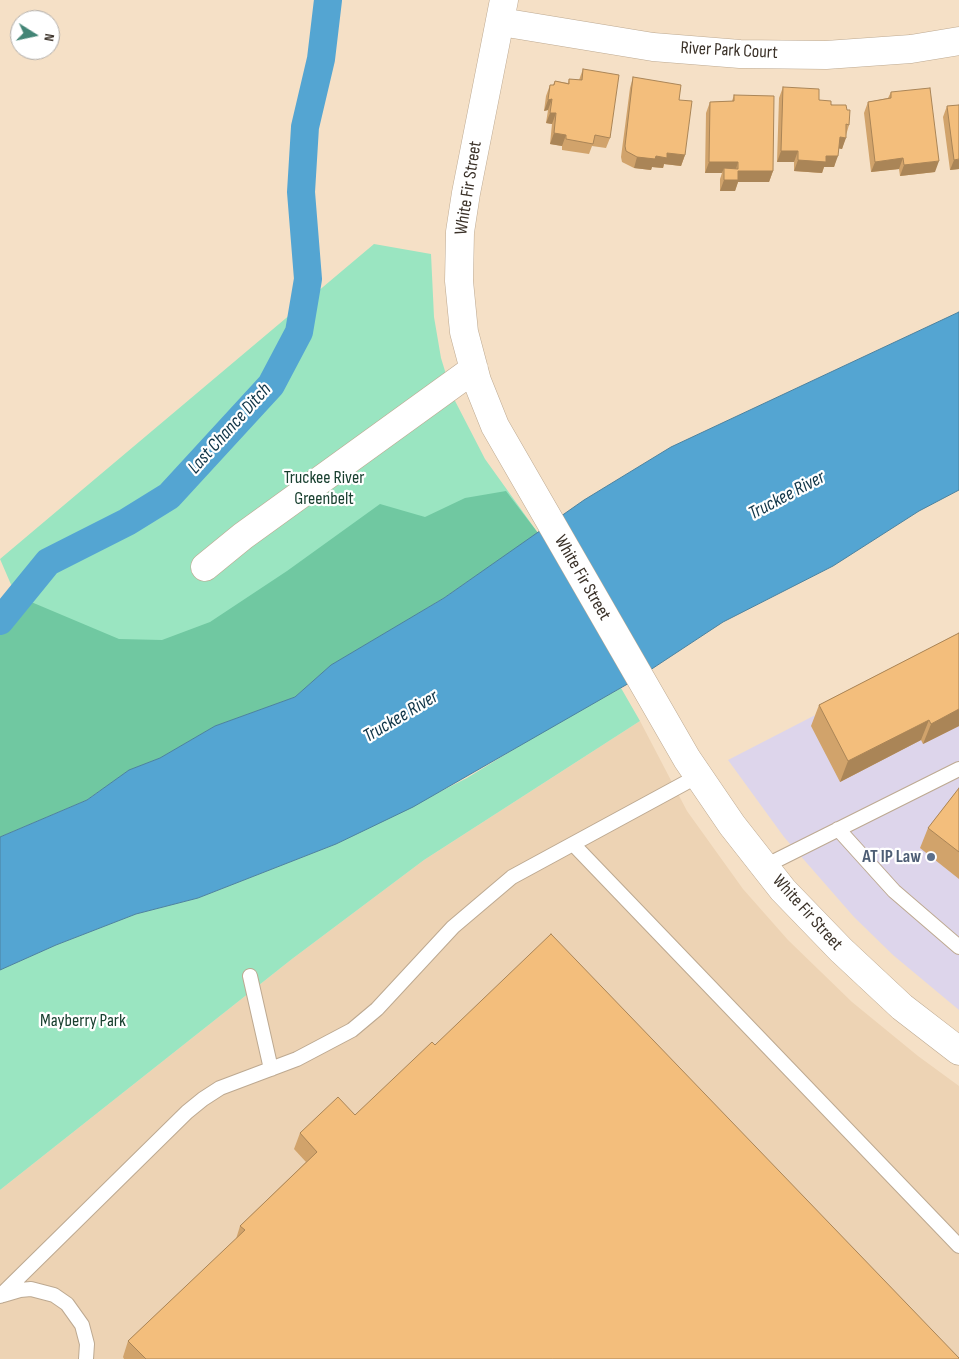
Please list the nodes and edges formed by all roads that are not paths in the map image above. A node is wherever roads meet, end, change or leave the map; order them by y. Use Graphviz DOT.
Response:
graph roads {
  1 [pos="502,11"];
  2 [pos="959,41"];
  3 [pos="474,369"];
  4 [pos="205,567"];
  5 [pos="959,769"];
  6 [pos="698,776"];
  7 [pos="838,829"];
  8 [pos="573,844"];
  9 [pos="765,866"];
  10 [pos="959,947"];
  11 [pos="250,976"];
  12 [pos="959,1051"];
  13 [pos="272,1069"];
  14 [pos="959,1246"];
  15 [pos="0,1297"];
  16 [pos="86,1359"];
  1 -- 2 [label="street, River Park Court"];
  1 -- 3 [label="street, White Fir Street"];
  3 -- 4 [label="street"];
  3 -- 6 [label="street, White Fir Street"];
  5 -- 7 [label="lane"];
  6 -- 8 [label="lane"];
  6 -- 9 [label="street, White Fir Street"];
  7 -- 9 [label="lane"];
  7 -- 10 [label="lane"];
  8 -- 13 [label="lane"];
  8 -- 14 [label="lane"];
  9 -- 12 [label="street, White Fir Street"];
  11 -- 13 [label="lane"];
  13 -- 15 [label="lane"];
  15 -- 16 [label="lane"];
}
